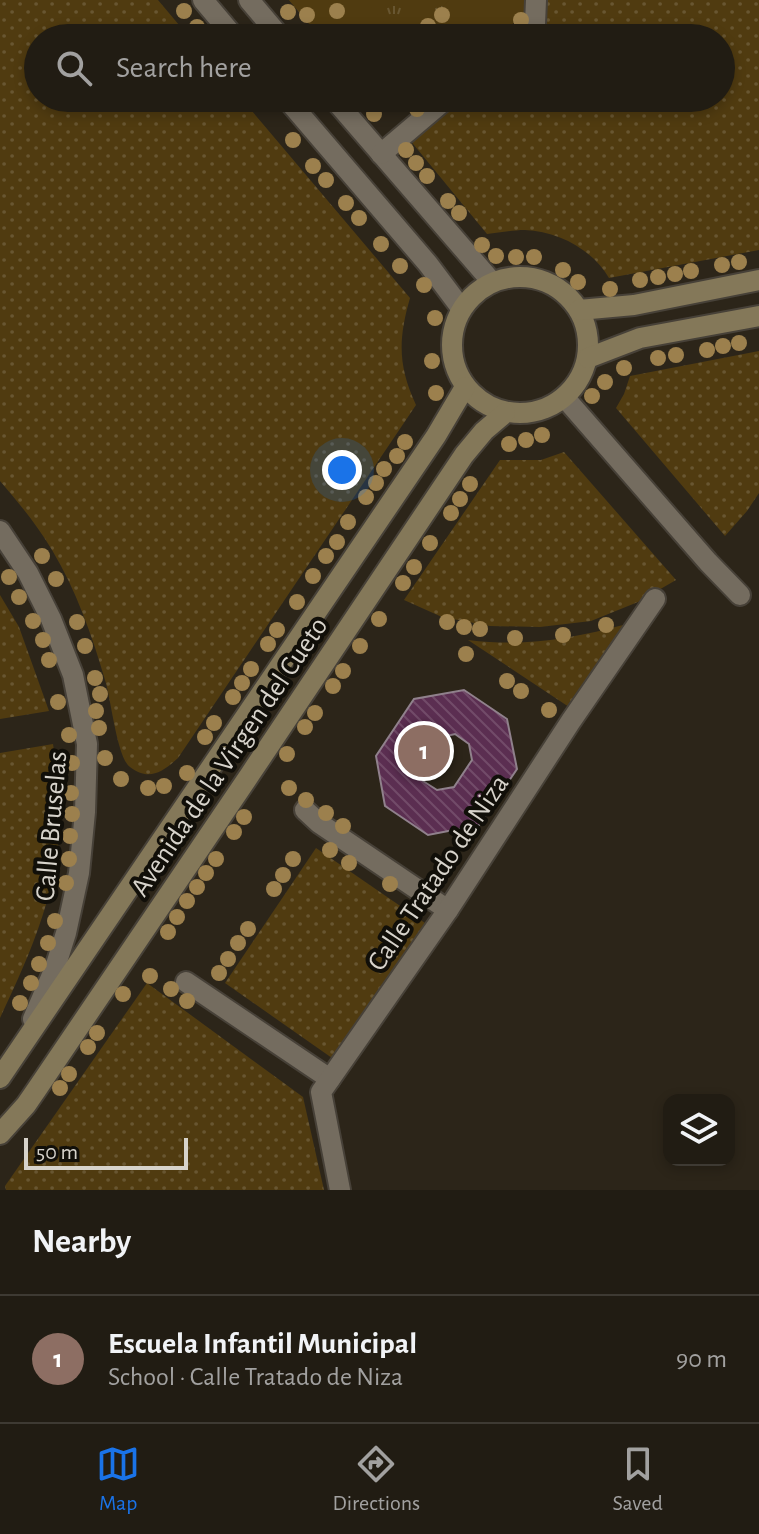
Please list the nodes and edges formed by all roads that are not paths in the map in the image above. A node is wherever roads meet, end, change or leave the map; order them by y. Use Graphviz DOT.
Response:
graph roads {
  1 [pos="203,0"];
  2 [pos="249,0"];
  3 [pos="536,0"];
  4 [pos="223,24"];
  5 [pos="269,24"];
  6 [pos="535,24"];
  7 [pos="298,112"];
  8 [pos="345,112"];
  9 [pos="430,112"];
  10 [pos="381,154"];
  11 [pos="759,280"];
  12 [pos="492,282"];
  13 [pos="461,308"];
  14 [pos="579,310"];
  15 [pos="759,316"];
  16 [pos="588,358"];
  17 [pos="465,387"];
  18 [pos="565,398"];
  19 [pos="505,413"];
  20 [pos="0,531"];
  21 [pos="740,595"];
  22 [pos="655,599"];
  23 [pos="305,810"];
  24 [pos="448,910"];
  25 [pos="186,982"];
  26 [pos="23,1041"];
  27 [pos="0,1078"];
  28 [pos="330,1079"];
  29 [pos="0,1134"];
  30 [pos="340,1190"];
  1 -- 4 [label="street"];
  2 -- 5 [label="street"];
  3 -- 6 [label="street"];
  7 -- 13 [label="street"];
  8 -- 10 [label="street"];
  9 -- 10 [label="street"];
  10 -- 12 [label="street"];
  11 -- 14 [label="main road"];
  12 -- 13 [label="main road"];
  12 -- 14 [label="main road"];
  13 -- 17 [label="main road"];
  14 -- 16 [label="main road"];
  15 -- 16 [label="main road"];
  16 -- 18 [label="main road"];
  17 -- 19 [label="main road"];
  17 -- 26 [label="main road, Avenida de la Virgen del Cueto"];
  18 -- 19 [label="main road"];
  18 -- 21 [label="street"];
  19 -- 29 [label="main road, Avenida de la Virgen del Cueto"];
  20 -- 26 [label="street, Calle Bruselas"];
  22 -- 24 [label="street, Calle Tratado de Niza"];
  23 -- 24 [label="street"];
  24 -- 28 [label="street, Calle Tratado de Niza"];
  25 -- 28 [label="street"];
  26 -- 27 [label="main road, Avenida de la Virgen del Cueto"];
  28 -- 30 [label="street, Calle Tratado de Niza"];
}
